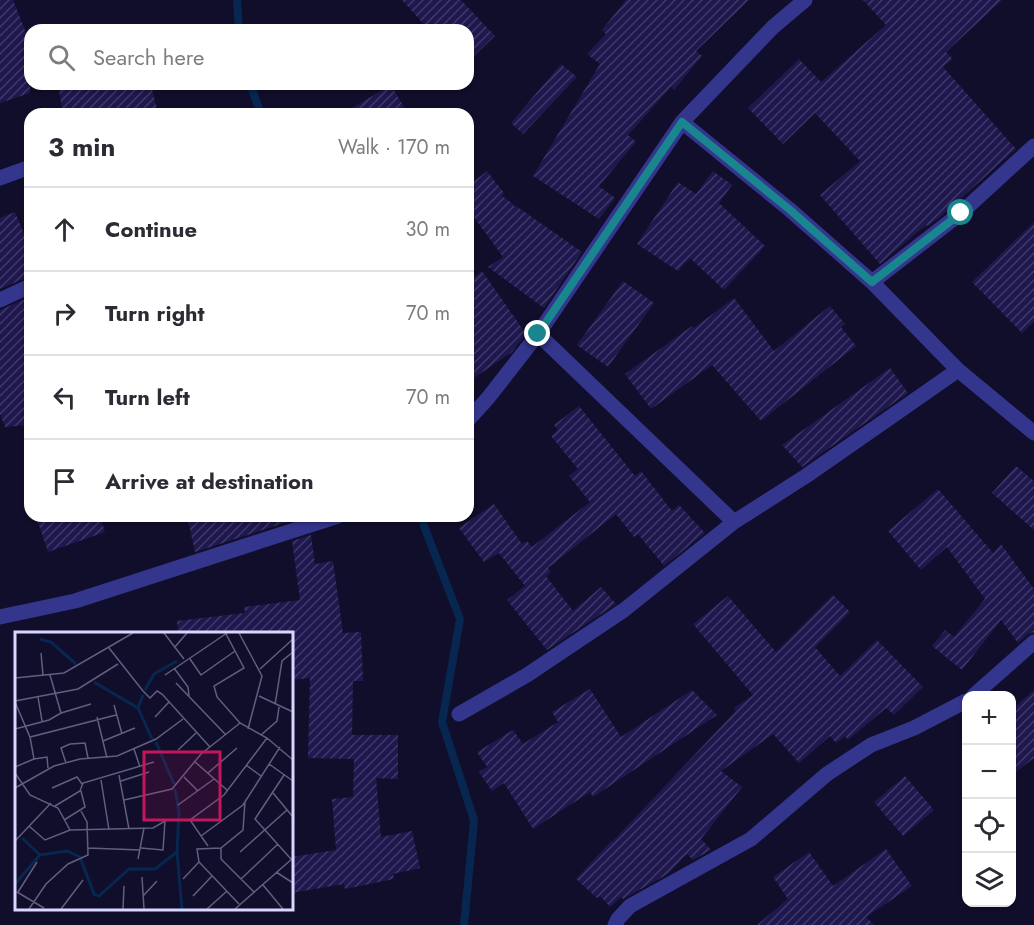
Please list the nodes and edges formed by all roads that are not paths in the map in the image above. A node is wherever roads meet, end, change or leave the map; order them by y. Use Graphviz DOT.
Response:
graph roads {
  1 [pos="805,0"];
  2 [pos="682,122"];
  3 [pos="1034,146"];
  4 [pos="24,169"];
  5 [pos="0,178"];
  6 [pos="872,282"];
  7 [pos="24,289"];
  8 [pos="0,300"];
  9 [pos="538,334"];
  10 [pos="958,370"];
  11 [pos="474,413"];
  12 [pos="1034,433"];
  13 [pos="319,522"];
  14 [pos="734,522"];
  15 [pos="0,617"];
  16 [pos="1034,642"];
  17 [pos="979,691"];
  18 [pos="962,703"];
  19 [pos="459,714"];
  20 [pos="615,925"];
  1 -- 2 [label="street"];
  2 -- 6 [label="street"];
  2 -- 9 [label="street"];
  3 -- 6 [label="street"];
  4 -- 5 [label="street"];
  6 -- 10 [label="street"];
  7 -- 8 [label="street"];
  9 -- 11 [label="street"];
  9 -- 14 [label="street"];
  10 -- 12 [label="street"];
  10 -- 14 [label="street"];
  13 -- 15 [label="street"];
  14 -- 19 [label="street"];
  16 -- 17 [label="street"];
  18 -- 20 [label="street"];
}
